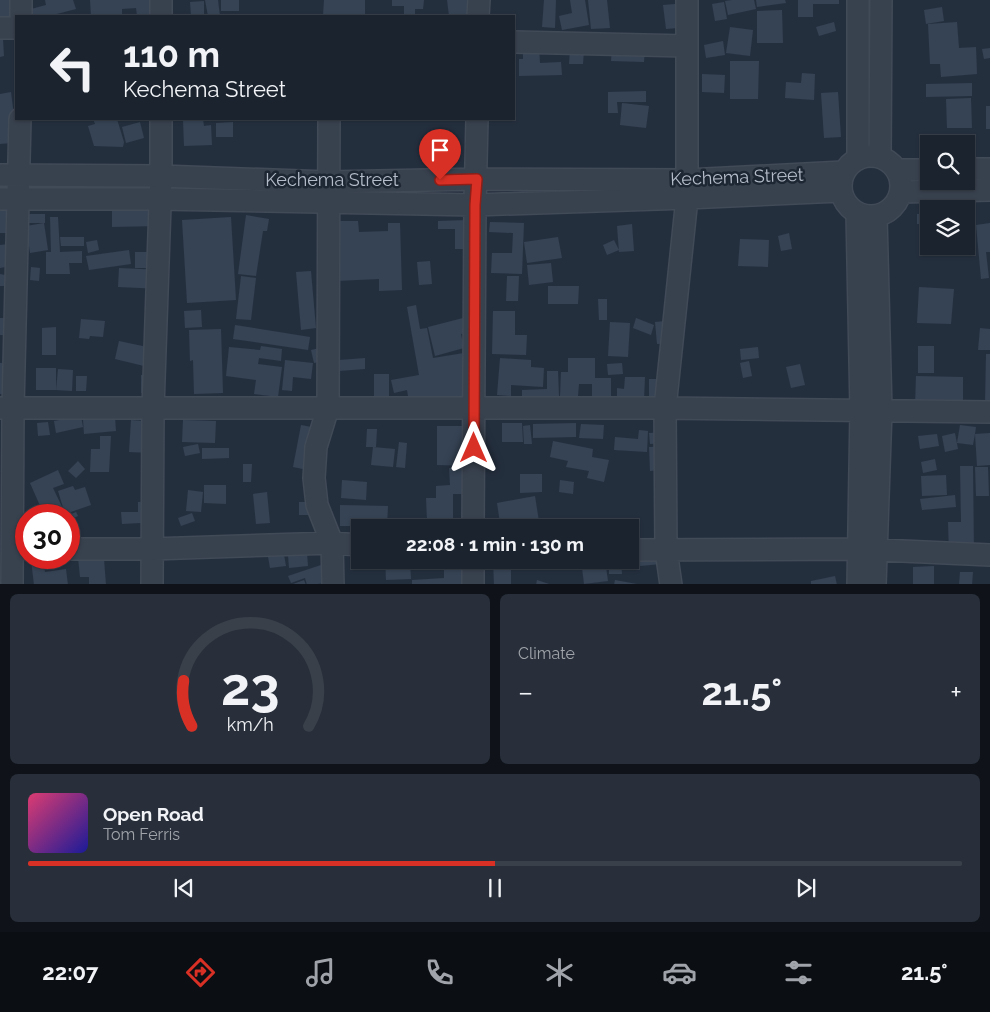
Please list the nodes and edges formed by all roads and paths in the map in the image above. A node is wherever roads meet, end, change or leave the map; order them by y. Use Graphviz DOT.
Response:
graph roads {
  1 [pos="21,0"];
  2 [pos="161,0"];
  3 [pos="478,0"];
  4 [pos="687,0"];
  5 [pos="858,0"];
  6 [pos="882,0"];
  7 [pos="21,15"];
  8 [pos="161,15"];
  9 [pos="478,15"];
  10 [pos="0,28"];
  11 [pos="15,28"];
  12 [pos="515,42"];
  13 [pos="687,46"];
  14 [pos="20,120"];
  15 [pos="161,120"];
  16 [pos="329,120"];
  17 [pos="477,120"];
  18 [pos="880,157"];
  19 [pos="975,169"];
  20 [pos="990,169"];
  21 [pos="897,170"];
  22 [pos="920,170"];
  23 [pos="847,174"];
  24 [pos="9,175"];
  25 [pos="161,176"];
  26 [pos="477,179"];
  27 [pos="687,189"];
  28 [pos="990,190"];
  29 [pos="328,192"];
  30 [pos="901,192"];
  31 [pos="9,199"];
  32 [pos="159,199"];
  33 [pos="475,205"];
  34 [pos="866,215"];
  35 [pos="6,408"];
  36 [pos="152,408"];
  37 [pos="328,408"];
  38 [pos="474,408"];
  39 [pos="665,408"];
  40 [pos="871,410"];
  41 [pos="990,412"];
  42 [pos="474,519"];
  43 [pos="332,544"];
  44 [pos="351,545"];
  45 [pos="13,549"];
  46 [pos="80,549"];
  47 [pos="152,549"];
  48 [pos="867,549"];
  49 [pos="639,550"];
  50 [pos="666,550"];
  51 [pos="990,555"];
  52 [pos="473,569"];
  53 [pos="12,584"];
  54 [pos="152,584"];
  55 [pos="333,584"];
  56 [pos="473,584"];
  57 [pos="671,584"];
  58 [pos="858,584"];
  59 [pos="875,584"];
  1 -- 7 [label="street"];
  2 -- 8 [label="street"];
  3 -- 9 [label="street"];
  4 -- 13 [label="street"];
  5 -- 23 [label="street"];
  6 -- 18 [label="street"];
  10 -- 11 [label="street"];
  12 -- 13 [label="street"];
  13 -- 27 [label="street"];
  14 -- 24 [label="street"];
  15 -- 25 [label="street"];
  16 -- 29 [label="street"];
  17 -- 26 [label="street"];
  18 -- 21 [label="street"];
  18 -- 23 [label="street"];
  19 -- 20 [label="street"];
  21 -- 22 [label="street"];
  21 -- 30 [label="street"];
  23 -- 27 [label="street, Kechema Street"];
  23 -- 34 [label="street"];
  24 -- 25 [label="street, Kechema Street"];
  24 -- 31 [label="street"];
  25 -- 29 [label="street, Kechema Street"];
  25 -- 32 [label="street"];
  26 -- 27 [label="street, Kechema Street"];
  26 -- 29 [label="street, Kechema Street"];
  26 -- 33 [label="street"];
  27 -- 33 [label="street, Kechema Street"];
  27 -- 39 [label="street"];
  28 -- 30 [label="street"];
  29 -- 32 [label="street, Kechema Street"];
  29 -- 33 [label="street, Kechema Street"];
  29 -- 37 [label="street"];
  30 -- 34 [label="street"];
  31 -- 32 [label="street, Kechema Street"];
  31 -- 35 [label="street"];
  32 -- 36 [label="street"];
  33 -- 38 [label="street"];
  34 -- 40 [label="street"];
  35 -- 36 [label="street"];
  35 -- 45 [label="street"];
  36 -- 37 [label="street"];
  36 -- 47 [label="street"];
  37 -- 38 [label="street"];
  37 -- 43 [label="street"];
  38 -- 39 [label="street"];
  38 -- 42 [label="street"];
  39 -- 40 [label="street"];
  39 -- 50 [label="street"];
  40 -- 41 [label="street"];
  40 -- 48 [label="street"];
  43 -- 44 [label="street"];
  43 -- 47 [label="street"];
  43 -- 55 [label="street"];
  45 -- 53 [label="street"];
  46 -- 47 [label="street"];
  47 -- 54 [label="street"];
  48 -- 50 [label="street"];
  48 -- 51 [label="street"];
  48 -- 58 [label="street"];
  48 -- 59 [label="street"];
  49 -- 50 [label="street"];
  50 -- 57 [label="street"];
  52 -- 56 [label="street"];
}
